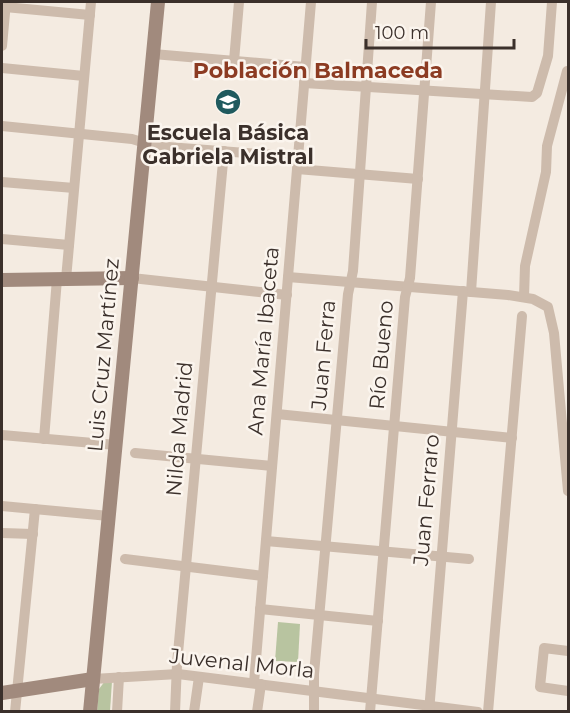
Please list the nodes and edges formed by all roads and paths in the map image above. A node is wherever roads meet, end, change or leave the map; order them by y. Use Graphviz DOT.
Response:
graph roads {
  1 [pos="91,2"];
  2 [pos="158,2"];
  3 [pos="239,2"];
  4 [pos="310,2"];
  5 [pos="372,2"];
  6 [pos="431,2"];
  7 [pos="490,2"];
  8 [pos="552,2"];
  9 [pos="5,4"];
  10 [pos="90,15"];
  11 [pos="2,46"];
  12 [pos="153,54"];
  13 [pos="234,61"];
  14 [pos="305,67"];
  15 [pos="2,68"];
  16 [pos="567,71"];
  17 [pos="84,76"];
  18 [pos="304,83"];
  19 [pos="366,87"];
  20 [pos="424,90"];
  21 [pos="484,94"];
  22 [pos="2,126"];
  23 [pos="79,133"];
  24 [pos="145,142"];
  25 [pos="224,151"];
  26 [pos="297,163"];
  27 [pos="360,174"];
  28 [pos="418,179"];
  29 [pos="2,182"];
  30 [pos="74,188"];
  31 [pos="2,239"];
  32 [pos="69,245"];
  33 [pos="288,277"];
  34 [pos="132,278"];
  35 [pos="61,279"];
  36 [pos="2,280"];
  37 [pos="350,282"];
  38 [pos="212,286"];
  39 [pos="408,287"];
  40 [pos="467,292"];
  41 [pos="287,294"];
  42 [pos="524,297"];
  43 [pos="522,316"];
  44 [pos="277,414"];
  45 [pos="337,420"];
  46 [pos="394,426"];
  47 [pos="451,432"];
  48 [pos="2,435"];
  49 [pos="512,438"];
  50 [pos="44,439"];
  51 [pos="116,445"];
  52 [pos="135,453"];
  53 [pos="196,459"];
  54 [pos="272,466"];
  55 [pos="568,491"];
  56 [pos="2,506"];
  57 [pos="35,509"];
  58 [pos="109,516"];
  59 [pos="2,533"];
  60 [pos="33,534"];
  61 [pos="266,541"];
  62 [pos="326,546"];
  63 [pos="384,551"];
  64 [pos="441,556"];
  65 [pos="125,559"];
  66 [pos="469,559"];
  67 [pos="186,567"];
  68 [pos="263,576"];
  69 [pos="260,609"];
  70 [pos="320,615"];
  71 [pos="378,621"];
  72 [pos="568,651"];
  73 [pos="178,674"];
  74 [pos="119,677"];
  75 [pos="199,677"];
  76 [pos="93,679"];
  77 [pos="257,683"];
  78 [pos="17,691"];
  79 [pos="314,691"];
  80 [pos="568,691"];
  81 [pos="2,693"];
  82 [pos="372,698"];
  83 [pos="429,708"];
  84 [pos="15,711"];
  85 [pos="90,711"];
  86 [pos="117,711"];
  87 [pos="175,711"];
  88 [pos="194,711"];
  89 [pos="257,711"];
  90 [pos="314,711"];
  91 [pos="370,711"];
  92 [pos="478,711"];
  93 [pos="488,711"];
  1 -- 10 [label="street"];
  2 -- 12 [label="street, Luis Cruz Martínez"];
  3 -- 13 [label="street"];
  4 -- 14 [label="street, Ana María Ibaceta"];
  5 -- 19 [label="street, Juan Ferra"];
  6 -- 20 [label="street, Río Bueno"];
  7 -- 21 [label="street, Juan Ferraro"];
  8 -- 21 [label="street"];
  9 -- 10 [label="street"];
  9 -- 11 [label="street"];
  10 -- 17 [label="street"];
  12 -- 13 [label="street"];
  12 -- 24 [label="street, Luis Cruz Martínez"];
  13 -- 14 [label="street"];
  14 -- 18 [label="street, Ana María Ibaceta"];
  15 -- 17 [label="street"];
  16 -- 42 [label="street"];
  17 -- 23 [label="street"];
  18 -- 19 [label="street"];
  18 -- 26 [label="street, Ana María Ibaceta"];
  19 -- 20 [label="street"];
  19 -- 27 [label="street, Juan Ferra"];
  20 -- 21 [label="street"];
  20 -- 28 [label="street, Río Bueno"];
  21 -- 40 [label="street, Juan Ferraro"];
  22 -- 23 [label="street"];
  23 -- 24 [label="street"];
  23 -- 30 [label="street"];
  24 -- 25 [label="street"];
  24 -- 34 [label="street, Luis Cruz Martínez"];
  25 -- 26 [label="street"];
  25 -- 38 [label="street, Nilda Madrid"];
  26 -- 27 [label="street"];
  26 -- 33 [label="street, Ana María Ibaceta"];
  27 -- 28 [label="street"];
  27 -- 37 [label="street, Juan Ferra"];
  28 -- 39 [label="street, Río Bueno"];
  29 -- 30 [label="street"];
  30 -- 32 [label="street"];
  31 -- 32 [label="street"];
  32 -- 35 [label="street"];
  33 -- 37 [label="street"];
  33 -- 41 [label="street, Ana María Ibaceta"];
  34 -- 35 [label="street"];
  34 -- 38 [label="street"];
  34 -- 51 [label="street, Luis Cruz Martínez"];
  35 -- 36 [label="street"];
  35 -- 50 [label="street"];
  37 -- 39 [label="street"];
  37 -- 45 [label="street, Juan Ferra"];
  38 -- 41 [label="street"];
  38 -- 53 [label="street, Nilda Madrid"];
  39 -- 40 [label="street"];
  39 -- 46 [label="street, Río Bueno"];
  40 -- 42 [label="street"];
  40 -- 47 [label="street, Juan Ferraro"];
  41 -- 44 [label="street, Ana María Ibaceta"];
  42 -- 55 [label="street"];
  43 -- 49 [label="street"];
  44 -- 45 [label="street"];
  44 -- 54 [label="street, Ana María Ibaceta"];
  45 -- 46 [label="street"];
  45 -- 62 [label="street, Juan Ferra"];
  46 -- 47 [label="street"];
  46 -- 63 [label="street, Río Bueno"];
  47 -- 49 [label="street"];
  47 -- 64 [label="street, Juan Ferraro"];
  48 -- 50 [label="street"];
  49 -- 93 [label="street"];
  50 -- 51 [label="street"];
  51 -- 58 [label="street, Luis Cruz Martínez"];
  52 -- 53 [label="street"];
  53 -- 54 [label="street"];
  53 -- 67 [label="street, Nilda Madrid"];
  54 -- 61 [label="street, Ana María Ibaceta"];
  56 -- 57 [label="street"];
  57 -- 58 [label="street"];
  57 -- 60 [label="street"];
  58 -- 76 [label="street, Luis Cruz Martínez"];
  59 -- 60 [label="street"];
  60 -- 78 [label="street"];
  61 -- 62 [label="street"];
  61 -- 68 [label="street, Ana María Ibaceta"];
  62 -- 63 [label="street"];
  62 -- 70 [label="street, Juan Ferra"];
  63 -- 64 [label="street"];
  63 -- 71 [label="street, Río Bueno"];
  64 -- 66 [label="street"];
  64 -- 83 [label="street, Juan Ferraro"];
  65 -- 67 [label="street"];
  67 -- 68 [label="street"];
  67 -- 73 [label="street, Nilda Madrid"];
  68 -- 69 [label="street, Ana María Ibaceta"];
  69 -- 70 [label="street"];
  69 -- 77 [label="street, Ana María Ibaceta"];
  70 -- 71 [label="street"];
  70 -- 79 [label="street, Juan Ferra"];
  71 -- 82 [label="street, Río Bueno"];
  72 -- 80 [label="street"];
  73 -- 74 [label="street, Juvenal Morla"];
  73 -- 75 [label="street, Juvenal Morla"];
  73 -- 87 [label="street, Nilda Madrid"];
  74 -- 76 [label="street, Juvenal Morla"];
  74 -- 86 [label="street"];
  75 -- 77 [label="street, Juvenal Morla"];
  75 -- 88 [label="street"];
  76 -- 78 [label="street, Juvenal Morla"];
  76 -- 85 [label="street, Luis Cruz Martínez"];
  77 -- 79 [label="street, Juvenal Morla"];
  77 -- 89 [label="street, Ana María Ibaceta"];
  78 -- 81 [label="street, Juvenal Morla"];
  78 -- 84 [label="street"];
  79 -- 82 [label="street, Juvenal Morla"];
  79 -- 90 [label="street, Juan Ferra"];
  82 -- 83 [label="street, Juvenal Morla"];
  82 -- 91 [label="street, Río Bueno"];
  83 -- 92 [label="street, Juvenal Morla"];
}
